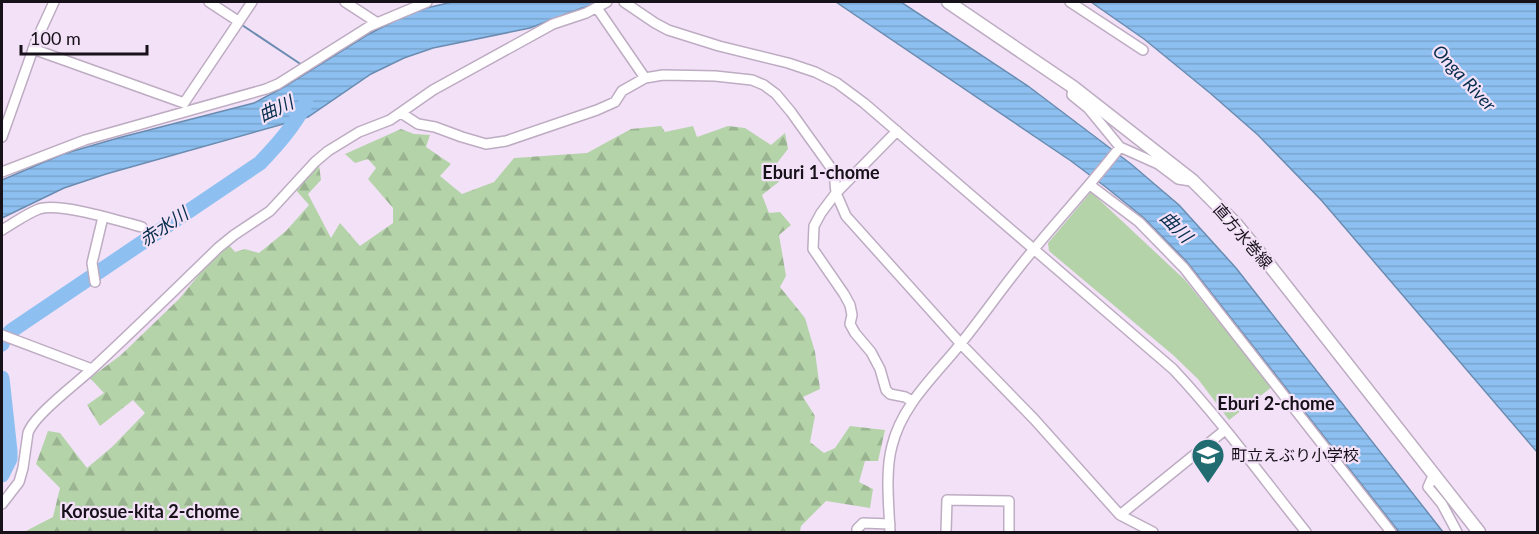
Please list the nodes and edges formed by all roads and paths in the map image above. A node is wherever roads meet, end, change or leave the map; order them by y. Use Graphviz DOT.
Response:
graph roads {
  1 [pos="54,2"];
  2 [pos="209,2"];
  3 [pos="252,2"];
  4 [pos="345,2"];
  5 [pos="427,2"];
  6 [pos="607,2"];
  7 [pos="624,2"];
  8 [pos="948,2"];
  9 [pos="1070,2"];
  10 [pos="597,8"];
  11 [pos="238,21"];
  12 [pos="376,22"];
  13 [pos="33,49"];
  14 [pos="1143,50"];
  15 [pos="645,78"];
  16 [pos="1073,87"];
  17 [pos="401,113"];
  18 [pos="897,131"];
  19 [pos="2,137"];
  20 [pos="1120,147"];
  21 [pos="2,172"];
  22 [pos="1193,181"];
  23 [pos="1091,184"];
  24 [pos="836,193"];
  25 [pos="103,217"];
  26 [pos="142,227"];
  27 [pos="2,230"];
  28 [pos="1033,249"];
  29 [pos="95,282"];
  30 [pos="2,335"];
  31 [pos="961,344"];
  32 [pos="92,369"];
  33 [pos="912,401"];
  34 [pos="1225,430"];
  35 [pos="1434,474"];
  36 [pos="2,504"];
  37 [pos="1120,515"];
  38 [pos="890,528"];
  39 [pos="857,532"];
  40 [pos="946,532"];
  41 [pos="1008,532"];
  42 [pos="1153,532"];
  43 [pos="1306,532"];
  44 [pos="1390,532"];
  45 [pos="1457,532"];
  46 [pos="1479,532"];
  1 -- 13 [label="street"];
  2 -- 11 [label="street"];
  3 -- 11 [label="street"];
  4 -- 12 [label="street"];
  5 -- 12 [label="street"];
  6 -- 10 [label="street"];
  7 -- 18 [label="street"];
  8 -- 16 [label="main road, 直方水巻線"];
  9 -- 14 [label="street"];
  10 -- 15 [label="street"];
  10 -- 17 [label="street"];
  11 -- 13 [label="street"];
  12 -- 21 [label="street"];
  13 -- 19 [label="street"];
  15 -- 17 [label="street"];
  15 -- 24 [label="street"];
  16 -- 20 [label="street"];
  16 -- 22 [label="main road, 直方水巻線"];
  17 -- 32 [label="street"];
  18 -- 24 [label="street"];
  18 -- 28 [label="street"];
  20 -- 22 [label="street"];
  20 -- 23 [label="street"];
  22 -- 35 [label="main road, 直方水巻線"];
  23 -- 28 [label="street"];
  23 -- 44 [label="street"];
  24 -- 31 [label="street"];
  24 -- 33 [label="street"];
  25 -- 26 [label="street"];
  25 -- 27 [label="street"];
  25 -- 29 [label="street"];
  28 -- 31 [label="street"];
  28 -- 34 [label="street"];
  30 -- 32 [label="street"];
  31 -- 33 [label="street"];
  31 -- 37 [label="street"];
  32 -- 36 [label="street"];
  33 -- 38 [label="street"];
  34 -- 37 [label="street"];
  34 -- 43 [label="street"];
  35 -- 45 [label="street"];
  35 -- 46 [label="main road, 直方水巻線"];
  37 -- 42 [label="street"];
  38 -- 39 [label="street"];
  40 -- 41 [label="street"];
}
